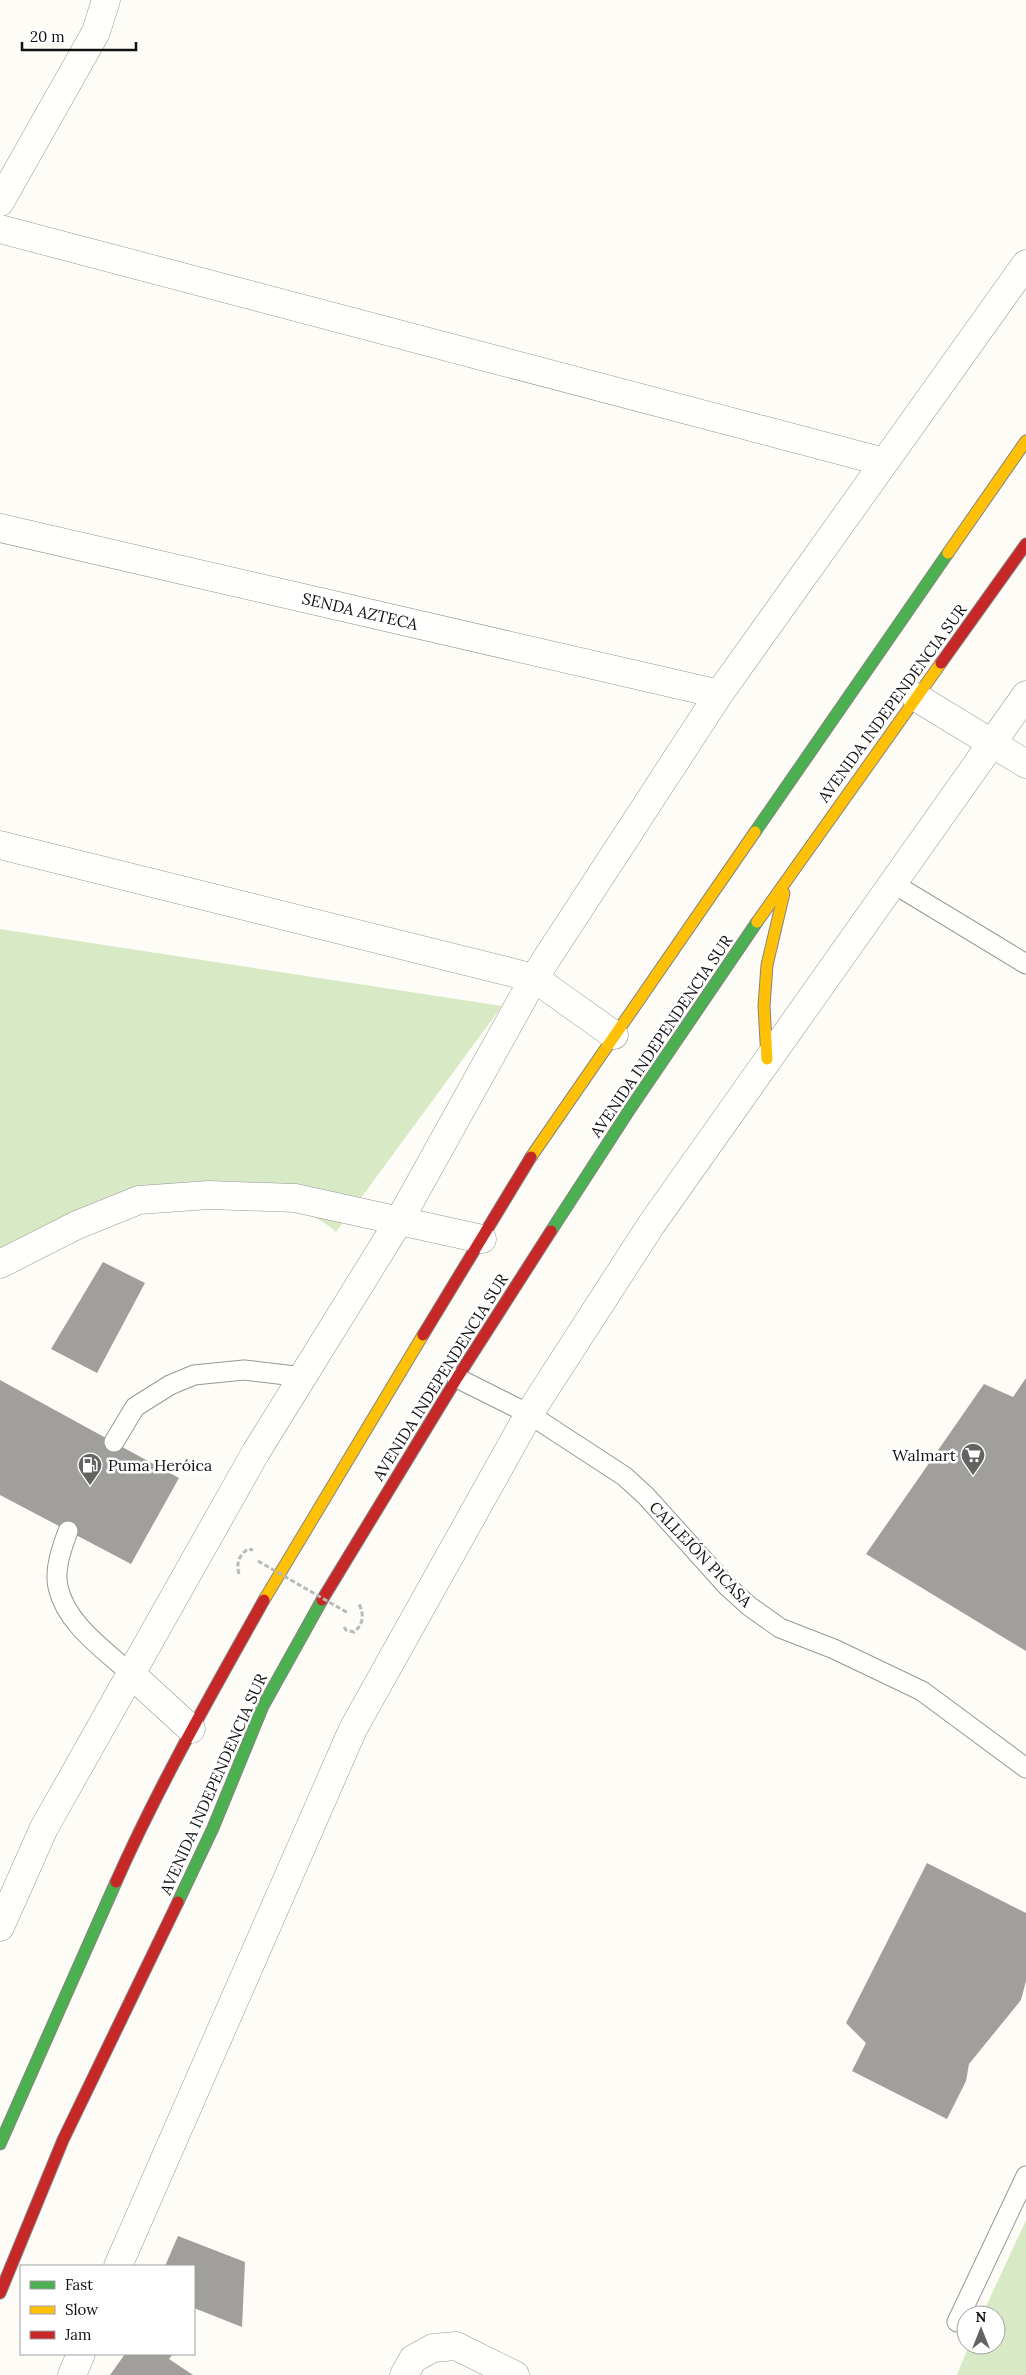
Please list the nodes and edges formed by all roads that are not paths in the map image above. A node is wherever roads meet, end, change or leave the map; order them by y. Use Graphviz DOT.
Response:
graph roads {
  1 [pos="106,0"];
  2 [pos="0,202"];
  3 [pos="0,229"];
  4 [pos="1026,264"];
  5 [pos="1026,441"];
  6 [pos="884,462"];
  7 [pos="0,528"];
  8 [pos="1026,544"];
  9 [pos="719,694"];
  10 [pos="1026,695"];
  11 [pos="916,697"];
  12 [pos="992,744"];
  13 [pos="1026,764"];
  14 [pos="0,845"];
  15 [pos="787,878"];
  16 [pos="894,884"];
  17 [pos="1026,964"];
  18 [pos="534,978"];
  19 [pos="614,1035"];
  20 [pos="767,1059"];
  21 [pos="399,1221"];
  22 [pos="482,1239"];
  23 [pos="0,1264"];
  24 [pos="303,1377"];
  25 [pos="457,1378"];
  26 [pos="530,1414"];
  27 [pos="114,1442"];
  28 [pos="68,1530"];
  29 [pos="131,1674"];
  30 [pos="191,1729"];
  31 [pos="1026,1768"];
  32 [pos="0,1927"];
  33 [pos="0,2144"];
  34 [pos="1026,2176"];
  35 [pos="118,2265"];
  36 [pos="0,2294"];
  37 [pos="965,2305"];
  38 [pos="81,2355"];
  39 [pos="72,2375"];
  40 [pos="404,2375"];
  41 [pos="515,2375"];
  1 -- 2 [label="street"];
  3 -- 6 [label="street"];
  4 -- 6 [label="street"];
  5 -- 19 [label="highway"];
  6 -- 9 [label="street"];
  7 -- 9 [label="street, SENDA AZTECA"];
  8 -- 11 [label="highway, AVENIDA INDEPENDENCIA SUR"];
  9 -- 18 [label="street"];
  10 -- 12 [label="street"];
  11 -- 12 [label="street"];
  11 -- 15 [label="highway, AVENIDA INDEPENDENCIA SUR"];
  12 -- 13 [label="street"];
  12 -- 16 [label="street"];
  14 -- 18 [label="street"];
  15 -- 20 [label="highway"];
  15 -- 25 [label="highway, AVENIDA INDEPENDENCIA SUR"];
  16 -- 17 [label="lane"];
  16 -- 20 [label="street"];
  18 -- 19 [label="street"];
  18 -- 21 [label="street"];
  19 -- 22 [label="highway"];
  20 -- 26 [label="street"];
  21 -- 22 [label="street"];
  21 -- 23 [label="street"];
  21 -- 24 [label="street"];
  22 -- 30 [label="highway"];
  24 -- 27 [label="lane"];
  24 -- 29 [label="street"];
  25 -- 26 [label="lane, CALLEJÓN PICASA"];
  25 -- 36 [label="highway, AVENIDA INDEPENDENCIA SUR"];
  26 -- 31 [label="lane, CALLEJÓN PICASA"];
  26 -- 35 [label="street"];
  28 -- 29 [label="lane"];
  29 -- 30 [label="street"];
  29 -- 32 [label="street"];
  30 -- 33 [label="highway"];
  34 -- 37 [label="lane"];
  38 -- 39 [label="street"];
  40 -- 41 [label="street"];
}
